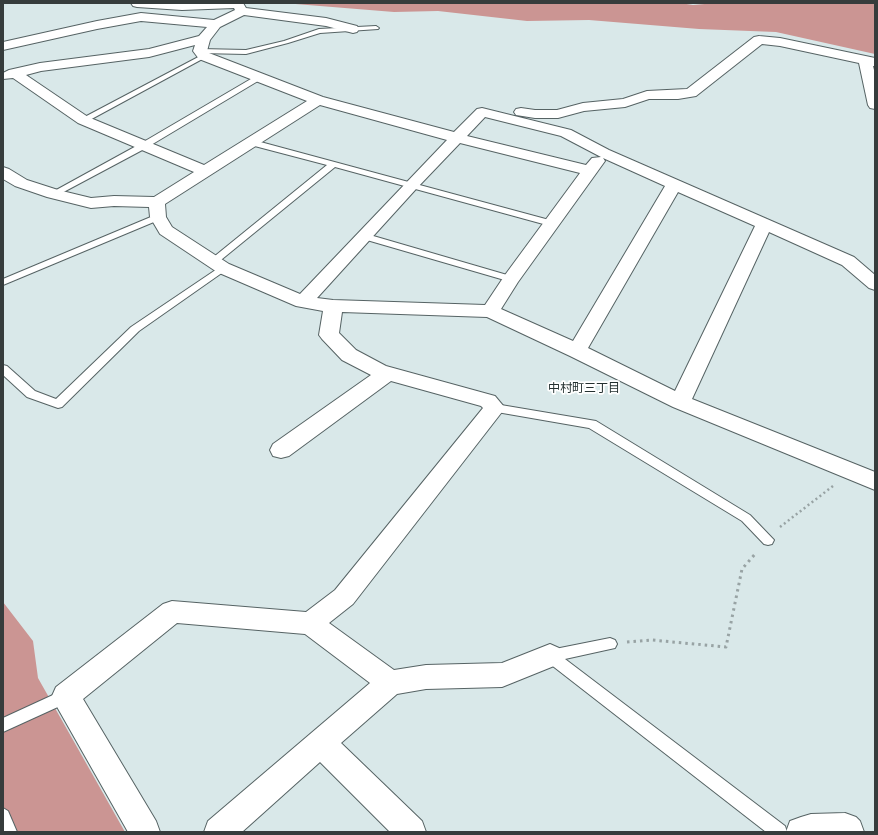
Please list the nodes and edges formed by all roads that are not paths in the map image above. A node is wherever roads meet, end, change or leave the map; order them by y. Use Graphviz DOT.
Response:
graph roads {
  1 [pos="137,3"];
  2 [pos="242,11"];
  3 [pos="216,24"];
  4 [pos="376,28"];
  5 [pos="353,29"];
  6 [pos="3,46"];
  7 [pos="203,49"];
  8 [pos="870,61"];
  9 [pos="9,75"];
  10 [pos="259,78"];
  11 [pos="318,100"];
  12 [pos="875,105"];
  13 [pos="482,112"];
  14 [pos="83,120"];
  15 [pos="457,138"];
  16 [pos="250,142"];
  17 [pos="143,146"];
  18 [pos="604,153"];
  19 [pos="333,165"];
  20 [pos="589,170"];
  21 [pos="205,171"];
  22 [pos="3,172"];
  23 [pos="674,184"];
  24 [pos="410,186"];
  25 [pos="53,194"];
  26 [pos="158,210"];
  27 [pos="550,224"];
  28 [pos="765,224"];
  29 [pos="364,236"];
  30 [pos="218,265"];
  31 [pos="511,279"];
  32 [pos="3,282"];
  33 [pos="875,284"];
  34 [pos="303,302"];
  35 [pos="333,306"];
  36 [pos="490,311"];
  37 [pos="577,351"];
  38 [pos="3,369"];
  39 [pos="388,373"];
  40 [pos="680,402"];
  41 [pos="496,408"];
  42 [pos="282,450"];
  43 [pos="875,481"];
  44 [pos="768,540"];
  45 [pos="310,623"];
  46 [pos="610,644"];
  47 [pos="550,656"];
  48 [pos="390,683"];
  49 [pos="66,696"];
  50 [pos="3,725"];
  51 [pos="322,742"];
  52 [pos="3,816"];
  53 [pos="9,832"];
  54 [pos="145,832"];
  55 [pos="219,832"];
  56 [pos="411,832"];
  57 [pos="779,832"];
  58 [pos="801,832"];
  59 [pos="849,832"];
  1 -- 2 [label="street"];
  2 -- 3 [label="street"];
  2 -- 5 [label="street"];
  3 -- 6 [label="street"];
  3 -- 7 [label="street"];
  4 -- 5 [label="lane"];
  5 -- 7 [label="lane"];
  7 -- 9 [label="street"];
  7 -- 10 [label="street"];
  7 -- 14 [label="lane"];
  8 -- 12 [label="street"];
  8 -- 13 [label="street"];
  9 -- 14 [label="street"];
  10 -- 11 [label="street"];
  10 -- 17 [label="lane"];
  11 -- 15 [label="street"];
  11 -- 16 [label="street"];
  13 -- 15 [label="street"];
  13 -- 18 [label="street"];
  14 -- 17 [label="street"];
  15 -- 20 [label="street"];
  15 -- 24 [label="street"];
  16 -- 19 [label="lane"];
  16 -- 21 [label="street"];
  17 -- 21 [label="street"];
  17 -- 25 [label="lane"];
  18 -- 20 [label="street"];
  18 -- 23 [label="street"];
  19 -- 24 [label="lane"];
  19 -- 30 [label="lane"];
  20 -- 27 [label="street"];
  21 -- 26 [label="street"];
  22 -- 25 [label="street"];
  23 -- 28 [label="street"];
  23 -- 37 [label="street"];
  24 -- 27 [label="lane"];
  24 -- 29 [label="street"];
  25 -- 26 [label="street"];
  26 -- 30 [label="street"];
  26 -- 32 [label="lane"];
  27 -- 31 [label="street"];
  28 -- 33 [label="street"];
  28 -- 40 [label="street"];
  29 -- 31 [label="lane"];
  29 -- 34 [label="street"];
  30 -- 34 [label="street"];
  30 -- 38 [label="lane"];
  31 -- 36 [label="street"];
  34 -- 35 [label="street"];
  35 -- 36 [label="street"];
  35 -- 39 [label="street"];
  36 -- 37 [label="street"];
  37 -- 40 [label="street"];
  39 -- 41 [label="street"];
  39 -- 42 [label="street"];
  40 -- 43 [label="street"];
  41 -- 44 [label="lane"];
  41 -- 45 [label="street"];
  45 -- 48 [label="street"];
  45 -- 49 [label="street"];
  46 -- 47 [label="lane"];
  47 -- 48 [label="street"];
  47 -- 57 [label="lane"];
  48 -- 51 [label="street"];
  49 -- 50 [label="lane"];
  49 -- 54 [label="street"];
  51 -- 55 [label="street"];
  51 -- 56 [label="street"];
  52 -- 53 [label="lane"];
  58 -- 59 [label="street"];
}
